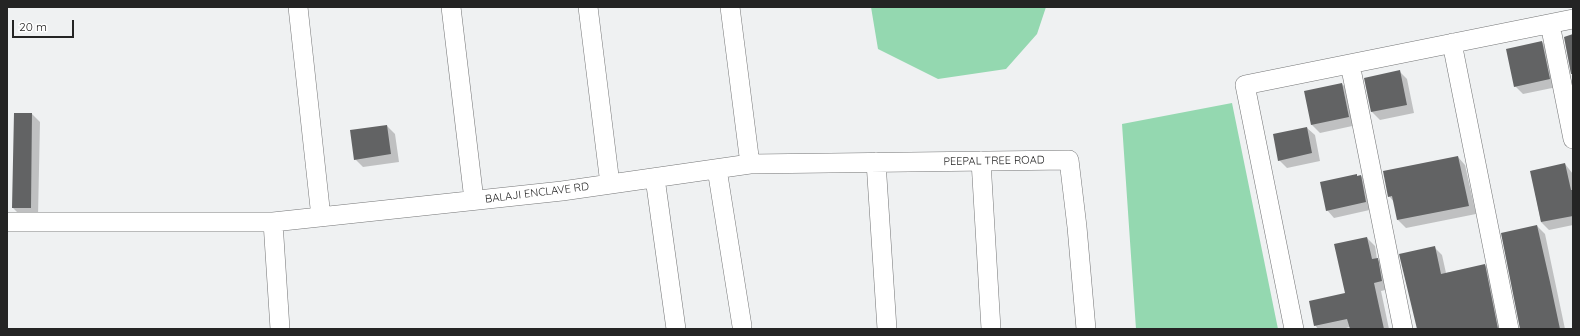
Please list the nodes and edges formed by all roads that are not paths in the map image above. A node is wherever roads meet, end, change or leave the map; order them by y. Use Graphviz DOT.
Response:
graph roads {
  1 [pos="298,7"];
  2 [pos="451,7"];
  3 [pos="588,7"];
  4 [pos="730,7"];
  5 [pos="1573,19"];
  6 [pos="1550,24"];
  7 [pos="1452,43"];
  8 [pos="1350,64"];
  9 [pos="1573,139"];
  10 [pos="981,161"];
  11 [pos="876,162"];
  12 [pos="750,164"];
  13 [pos="717,168"];
  14 [pos="655,178"];
  15 [pos="610,184"];
  16 [pos="474,200"];
  17 [pos="321,217"];
  18 [pos="7,222"];
  19 [pos="273,222"];
  20 [pos="742,326"];
  21 [pos="280,329"];
  22 [pos="676,329"];
  23 [pos="887,329"];
  24 [pos="991,329"];
  25 [pos="1086,329"];
  26 [pos="1294,329"];
  27 [pos="1403,329"];
  28 [pos="1508,329"];
  1 -- 17 [label="street"];
  2 -- 16 [label="street"];
  3 -- 15 [label="street"];
  4 -- 12 [label="street"];
  5 -- 6 [label="street"];
  6 -- 7 [label="street"];
  6 -- 9 [label="street"];
  7 -- 8 [label="street"];
  7 -- 28 [label="street"];
  8 -- 26 [label="street"];
  8 -- 27 [label="street"];
  10 -- 11 [label="street, PEEPAL TREE ROAD"];
  10 -- 24 [label="street"];
  10 -- 25 [label="street, PEEPAL TREE ROAD"];
  11 -- 12 [label="street, PEEPAL TREE ROAD"];
  11 -- 23 [label="street"];
  12 -- 13 [label="street, BALAJI ENCLAVE RD"];
  13 -- 14 [label="street, BALAJI ENCLAVE RD"];
  13 -- 20 [label="street"];
  14 -- 15 [label="street, BALAJI ENCLAVE RD"];
  14 -- 22 [label="street"];
  15 -- 16 [label="street, BALAJI ENCLAVE RD"];
  16 -- 17 [label="street, BALAJI ENCLAVE RD"];
  17 -- 19 [label="street, BALAJI ENCLAVE RD"];
  18 -- 19 [label="street, BALAJI ENCLAVE RD"];
  19 -- 21 [label="street"];
}
